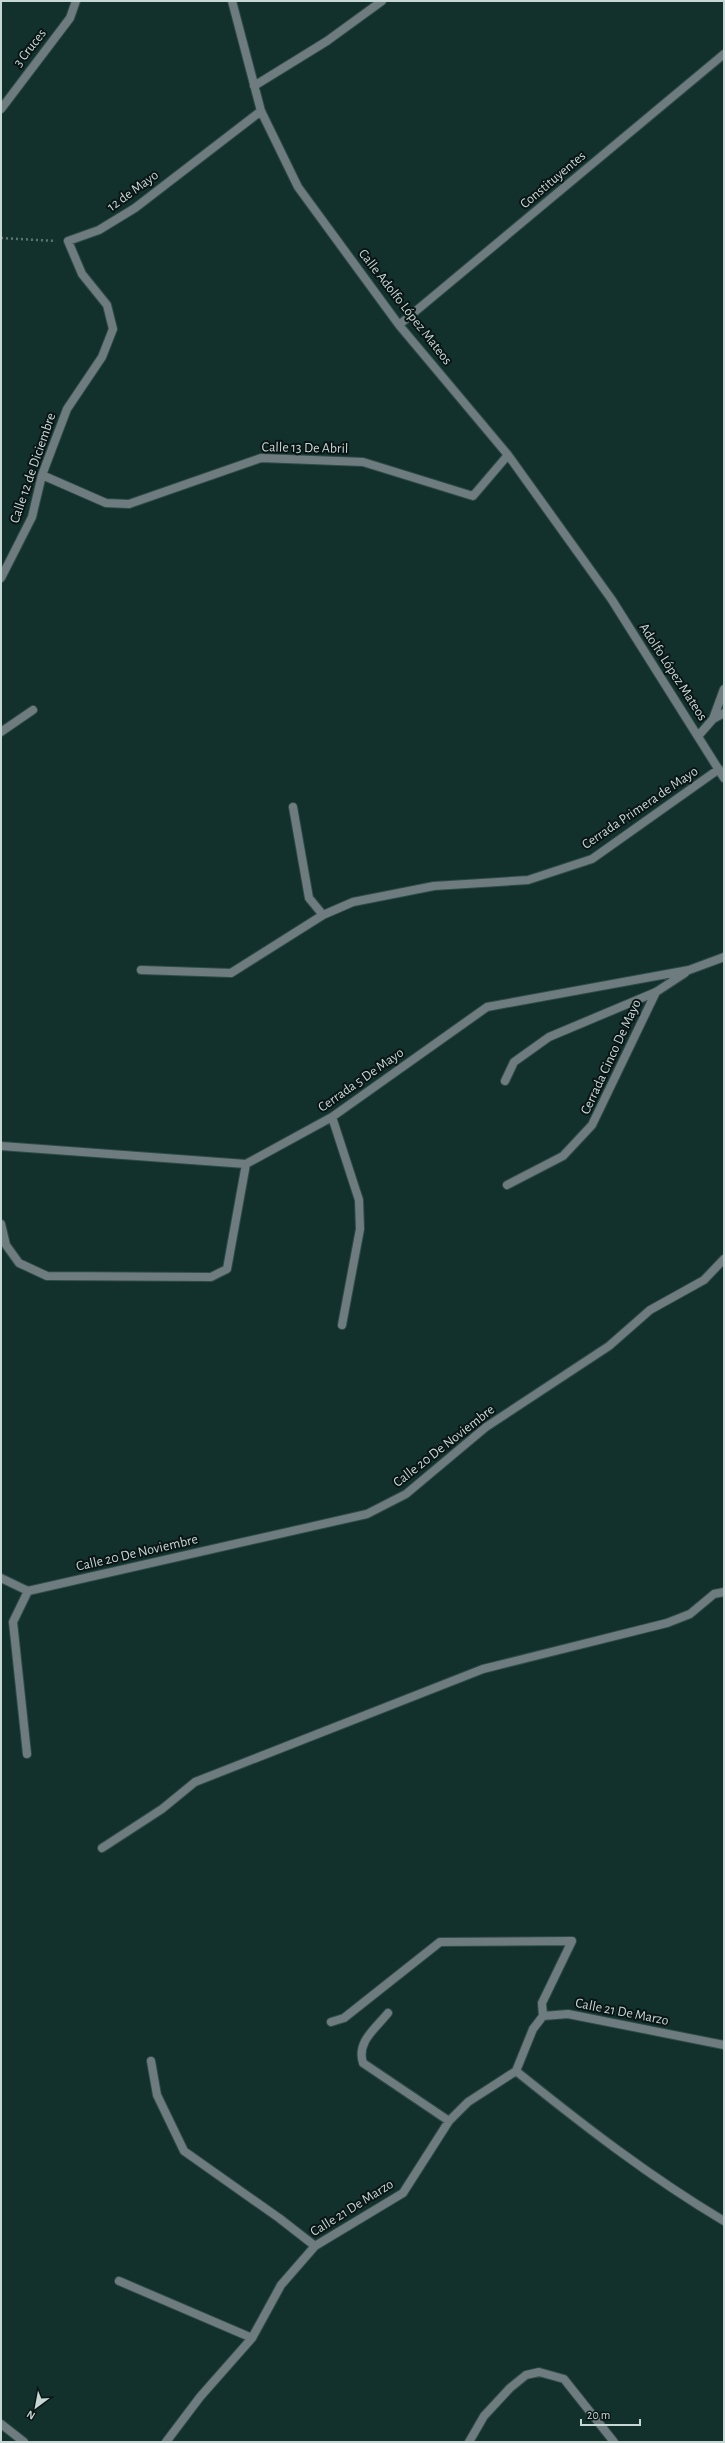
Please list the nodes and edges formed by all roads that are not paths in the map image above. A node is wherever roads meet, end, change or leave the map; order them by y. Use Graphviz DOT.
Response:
graph roads {
  1 [pos="76,1"];
  2 [pos="232,1"];
  3 [pos="382,1"];
  4 [pos="724,54"];
  5 [pos="254,86"];
  6 [pos="1,108"];
  7 [pos="261,111"];
  8 [pos="68,241"];
  9 [pos="399,325"];
  10 [pos="508,455"];
  11 [pos="42,475"];
  12 [pos="1,578"];
  13 [pos="612,600"];
  14 [pos="724,689"];
  15 [pos="33,710"];
  16 [pos="724,713"];
  17 [pos="713,719"];
  18 [pos="1,732"];
  19 [pos="699,735"];
  20 [pos="719,769"];
  21 [pos="724,778"];
  22 [pos="293,807"];
  23 [pos="323,916"];
  24 [pos="724,957"];
  25 [pos="141,970"];
  26 [pos="689,970"];
  27 [pos="656,992"];
  28 [pos="505,1081"];
  29 [pos="332,1117"];
  30 [pos="1,1146"];
  31 [pos="246,1164"];
  32 [pos="507,1185"];
  33 [pos="1,1224"];
  34 [pos="724,1259"];
  35 [pos="342,1325"];
  36 [pos="1,1578"];
  37 [pos="28,1591"];
  38 [pos="724,1592"];
  39 [pos="27,1754"];
  40 [pos="102,1848"];
  41 [pos="388,2013"];
  42 [pos="543,2016"];
  43 [pos="331,2022"];
  44 [pos="724,2045"];
  45 [pos="151,2061"];
  46 [pos="516,2071"];
  47 [pos="449,2121"];
  48 [pos="724,2221"];
  49 [pos="315,2246"];
  50 [pos="119,2280"];
  51 [pos="252,2338"];
  52 [pos="1,2424"];
  53 [pos="24,2442"];
  54 [pos="166,2442"];
  55 [pos="469,2442"];
  56 [pos="614,2442"];
  1 -- 6 [label="street, 3 Cruces"];
  2 -- 5 [label="street, Calle Adolfo López Mateos"];
  3 -- 5 [label="street"];
  4 -- 9 [label="street, Constituyentes"];
  5 -- 7 [label="street, Calle Adolfo López Mateos"];
  7 -- 8 [label="street, 12 de Mayo"];
  7 -- 9 [label="street, Calle Adolfo López Mateos"];
  8 -- 11 [label="street, Calle 12 de Diciembre"];
  9 -- 10 [label="street, Calle Adolfo López Mateos"];
  10 -- 11 [label="street, Calle 13 De Abril"];
  10 -- 13 [label="street, Calle Adolfo López Mateos"];
  11 -- 12 [label="street, Calle 12 de Diciembre"];
  13 -- 19 [label="street, Adolfo López Mateos"];
  14 -- 17 [label="street"];
  15 -- 18 [label="street"];
  16 -- 17 [label="street"];
  17 -- 19 [label="street"];
  19 -- 20 [label="street, Adolfo López Mateos"];
  20 -- 21 [label="street, Adolfo López Mateos"];
  20 -- 23 [label="street, Cerrada Primera de Mayo"];
  22 -- 23 [label="street"];
  23 -- 25 [label="street, Cerrada Primera de Mayo"];
  24 -- 26 [label="street, Cerrada 5 De Mayo"];
  26 -- 27 [label="street"];
  26 -- 29 [label="street, Cerrada 5 De Mayo"];
  27 -- 28 [label="street"];
  27 -- 32 [label="street, Cerrada Cinco De Mayo"];
  29 -- 31 [label="street, Cerrada 5 De Mayo"];
  29 -- 35 [label="street"];
  30 -- 31 [label="street"];
  31 -- 33 [label="street"];
  34 -- 37 [label="street, Calle 20 De Noviembre"];
  36 -- 37 [label="street"];
  37 -- 39 [label="street"];
  38 -- 40 [label="street"];
  41 -- 47 [label="street"];
  42 -- 43 [label="street"];
  42 -- 44 [label="street, Calle 21 De Marzo"];
  42 -- 46 [label="street"];
  45 -- 49 [label="street"];
  46 -- 47 [label="street, Calle 21 De Marzo"];
  46 -- 48 [label="street"];
  47 -- 49 [label="street, Calle 21 De Marzo"];
  49 -- 51 [label="street, Calle 21 De Marzo"];
  50 -- 51 [label="street"];
  51 -- 54 [label="street, Calle 21 De Marzo"];
  52 -- 53 [label="street"];
  55 -- 56 [label="street"];
}
